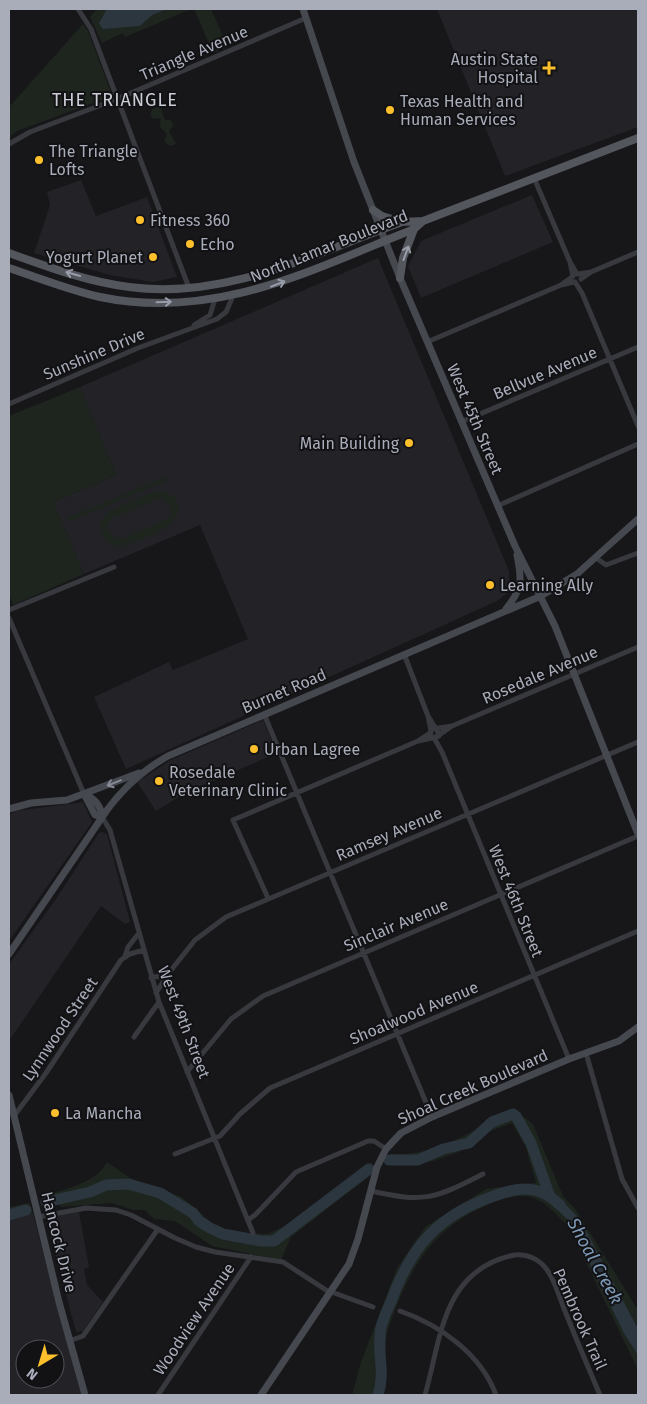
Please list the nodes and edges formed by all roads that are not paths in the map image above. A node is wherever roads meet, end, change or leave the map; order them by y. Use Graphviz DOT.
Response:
graph roads {
  1 [pos="78,9"];
  2 [pos="303,9"];
  3 [pos="306,18"];
  4 [pos="117,99"];
  5 [pos="638,138"];
  6 [pos="9,144"];
  7 [pos="534,178"];
  8 [pos="373,210"];
  9 [pos="423,221"];
  10 [pos="402,222"];
  11 [pos="414,229"];
  12 [pos="381,230"];
  13 [pos="385,241"];
  14 [pos="638,252"];
  15 [pos="9,253"];
  16 [pos="9,268"];
  17 [pos="400,278"];
  18 [pos="576,278"];
  19 [pos="230,283"];
  20 [pos="119,285"];
  21 [pos="187,287"];
  22 [pos="233,296"];
  23 [pos="116,299"];
  24 [pos="215,299"];
  25 [pos="189,328"];
  26 [pos="427,342"];
  27 [pos="638,348"];
  28 [pos="610,359"];
  29 [pos="9,404"];
  30 [pos="461,422"];
  31 [pos="638,426"];
  32 [pos="638,444"];
  33 [pos="497,506"];
  34 [pos="638,519"];
  35 [pos="516,549"];
  36 [pos="638,552"];
  37 [pos="596,558"];
  38 [pos="114,567"];
  39 [pos="540,596"];
  40 [pos="9,610"];
  41 [pos="505,610"];
  42 [pos="9,618"];
  43 [pos="638,647"];
  44 [pos="404,654"];
  45 [pos="574,675"];
  46 [pos="264,714"];
  47 [pos="435,734"];
  48 [pos="638,742"];
  49 [pos="606,755"];
  50 [pos="144,771"];
  51 [pos="297,792"];
  52 [pos="84,794"];
  53 [pos="9,809"];
  54 [pos="468,814"];
  55 [pos="102,816"];
  56 [pos="638,835"];
  57 [pos="329,873"];
  58 [pos="500,894"];
  59 [pos="268,898"];
  60 [pos="638,931"];
  61 [pos="139,933"];
  62 [pos="144,950"];
  63 [pos="362,953"];
  64 [pos="9,954"];
  65 [pos="126,956"];
  66 [pos="168,974"];
  67 [pos="533,976"];
  68 [pos="150,978"];
  69 [pos="156,993"];
  70 [pos="159,1002"];
  71 [pos="638,1028"];
  72 [pos="396,1035"];
  73 [pos="134,1037"];
  74 [pos="586,1053"];
  75 [pos="569,1059"];
  76 [pos="187,1072"];
  77 [pos="9,1095"];
  78 [pos="14,1116"];
  79 [pos="432,1116"];
  80 [pos="214,1138"];
  81 [pos="386,1149"];
  82 [pos="175,1154"];
  83 [pos="483,1174"];
  84 [pos="371,1191"];
  85 [pos="638,1208"];
  86 [pos="38,1217"];
  87 [pos="248,1220"];
  88 [pos="158,1229"];
  89 [pos="253,1233"];
  90 [pos="251,1257"];
  91 [pos="332,1292"];
  92 [pos="373,1307"];
  93 [pos="400,1311"];
  94 [pos="442,1330"];
  95 [pos="69,1341"];
  96 [pos="85,1395"];
  97 [pos="158,1395"];
  98 [pos="261,1395"];
  99 [pos="425,1395"];
  100 [pos="496,1395"];
  101 [pos="600,1395"];
  1 -- 4 [label="street"];
  2 -- 3 [label="main road, West 45th Street"];
  3 -- 4 [label="street, Triangle Avenue"];
  3 -- 8 [label="main road, West 45th Street"];
  4 -- 6 [label="street, Triangle Avenue"];
  4 -- 21 [label="street"];
  5 -- 7 [label="main road, North Lamar Boulevard"];
  7 -- 9 [label="main road, North Lamar Boulevard"];
  7 -- 18 [label="street"];
  8 -- 10 [label="main road"];
  8 -- 12 [label="main road, West 45th Street"];
  9 -- 10 [label="main road, North Lamar Boulevard"];
  9 -- 11 [label="main road, North Lamar Boulevard"];
  10 -- 12 [label="main road, North Lamar Boulevard"];
  11 -- 13 [label="main road, North Lamar Boulevard"];
  17 -- 11 [label="main road, one-way"];
  12 -- 13 [label="main road, West 45th Street"];
  12 -- 19 [label="main road, North Lamar Boulevard"];
  13 -- 17 [label="main road, West 45th Street"];
  22 -- 13 [label="main road, North Lamar Boulevard, one-way"];
  14 -- 18 [label="street"];
  20 -- 15 [label="main road, North Lamar Boulevard, one-way"];
  16 -- 23 [label="main road, North Lamar Boulevard"];
  17 -- 26 [label="main road, West 45th Street"];
  18 -- 26 [label="street"];
  18 -- 28 [label="street"];
  19 -- 21 [label="main road, North Lamar Boulevard"];
  19 -- 24 [label="main road"];
  20 -- 21 [label="main road, North Lamar Boulevard"];
  20 -- 23 [label="main road"];
  22 -- 24 [label="main road, North Lamar Boulevard"];
  22 -- 25 [label="street, Sunshine Drive"];
  23 -- 24 [label="main road, North Lamar Boulevard, one-way"];
  24 -- 25 [label="street, Sunshine Drive"];
  25 -- 29 [label="street, Sunshine Drive"];
  26 -- 30 [label="main road, West 45th Street"];
  27 -- 28 [label="street, Bellvue Avenue"];
  28 -- 30 [label="street, Bellvue Avenue"];
  28 -- 31 [label="street"];
  30 -- 33 [label="main road, West 45th Street"];
  32 -- 33 [label="street"];
  33 -- 35 [label="main road, West 45th Street"];
  34 -- 37 [label="main road, Burnet Road"];
  35 -- 39 [label="main road, West 45th Street"];
  35 -- 41 [label="main road"];
  36 -- 37 [label="street"];
  37 -- 39 [label="main road, Burnet Road"];
  38 -- 40 [label="street"];
  39 -- 41 [label="main road, Burnet Road"];
  39 -- 45 [label="main road, West 45th Street"];
  41 -- 44 [label="main road, Burnet Road"];
  42 -- 52 [label="street, West 49th Street"];
  43 -- 45 [label="street, Rosedale Avenue"];
  44 -- 46 [label="main road, Burnet Road"];
  44 -- 47 [label="street, West 46th Street"];
  45 -- 47 [label="street, Rosedale Avenue"];
  45 -- 49 [label="main road, West 45th Street"];
  46 -- 50 [label="main road, Burnet Road"];
  46 -- 51 [label="street"];
  47 -- 51 [label="street, Rosedale Avenue"];
  47 -- 54 [label="street, West 46th Street"];
  48 -- 49 [label="street, Ramsey Avenue"];
  49 -- 54 [label="street, Ramsey Avenue"];
  49 -- 56 [label="main road, West 45th Street"];
  50 -- 52 [label="main road, one-way"];
  50 -- 55 [label="main road, Burnet Road"];
  51 -- 57 [label="street"];
  51 -- 59 [label="street, Rosedale Avenue"];
  52 -- 53 [label="main road"];
  52 -- 55 [label="main road, West 49th Street"];
  54 -- 57 [label="street, Ramsey Avenue"];
  54 -- 58 [label="street, West 46th Street"];
  55 -- 61 [label="street, West 49th Street"];
  55 -- 64 [label="main road, Burnet Road"];
  56 -- 58 [label="street, Sinclair Avenue"];
  57 -- 59 [label="street, Ramsey Avenue"];
  57 -- 63 [label="street"];
  58 -- 63 [label="street, Sinclair Avenue"];
  58 -- 67 [label="street, West 46th Street"];
  59 -- 66 [label="street, Ramsey Avenue"];
  60 -- 67 [label="street, Shoalwood Avenue"];
  61 -- 62 [label="street, West 49th Street"];
  61 -- 65 [label="street, Lynnwood Street"];
  62 -- 65 [label="street"];
  62 -- 68 [label="street, West 49th Street"];
  63 -- 72 [label="street"];
  63 -- 76 [label="street, Sinclair Avenue"];
  65 -- 78 [label="street, Lynnwood Street"];
  66 -- 68 [label="street"];
  66 -- 69 [label="street, Ramsey Avenue"];
  67 -- 72 [label="street, Shoalwood Avenue"];
  67 -- 75 [label="street, West 46th Street"];
  68 -- 69 [label="street, West 49th Street"];
  69 -- 70 [label="street, West 49th Street"];
  70 -- 73 [label="street"];
  70 -- 76 [label="street, West 49th Street"];
  71 -- 74 [label="main road, Shoal Creek Boulevard"];
  72 -- 79 [label="street"];
  72 -- 80 [label="street, Shoalwood Avenue"];
  74 -- 75 [label="main road, Shoal Creek Boulevard"];
  74 -- 85 [label="street"];
  75 -- 79 [label="main road, Shoal Creek Boulevard"];
  76 -- 80 [label="street, West 49th Street"];
  77 -- 78 [label="main road, Hancock Drive"];
  78 -- 86 [label="main road, Hancock Drive"];
  79 -- 81 [label="main road, Shoal Creek Boulevard"];
  80 -- 82 [label="street, Shoalwood Avenue"];
  80 -- 87 [label="street, West 49th Street"];
  81 -- 84 [label="main road, Shoal Creek Boulevard"];
  81 -- 87 [label="street"];
  83 -- 84 [label="street"];
  84 -- 91 [label="main road, Shoal Creek Boulevard"];
  86 -- 88 [label="street"];
  86 -- 95 [label="main road, Hancock Drive"];
  87 -- 89 [label="street, West 49th Street"];
  88 -- 90 [label="street"];
  88 -- 95 [label="street"];
  90 -- 91 [label="street"];
  90 -- 97 [label="street, Woodview Avenue"];
  91 -- 92 [label="street"];
  91 -- 98 [label="main road, Shoal Creek Boulevard"];
  93 -- 94 [label="street"];
  94 -- 99 [label="street"];
  94 -- 100 [label="street"];
  94 -- 101 [label="street, Pembrook Trail"];
  95 -- 96 [label="main road, Hancock Drive"];
}
